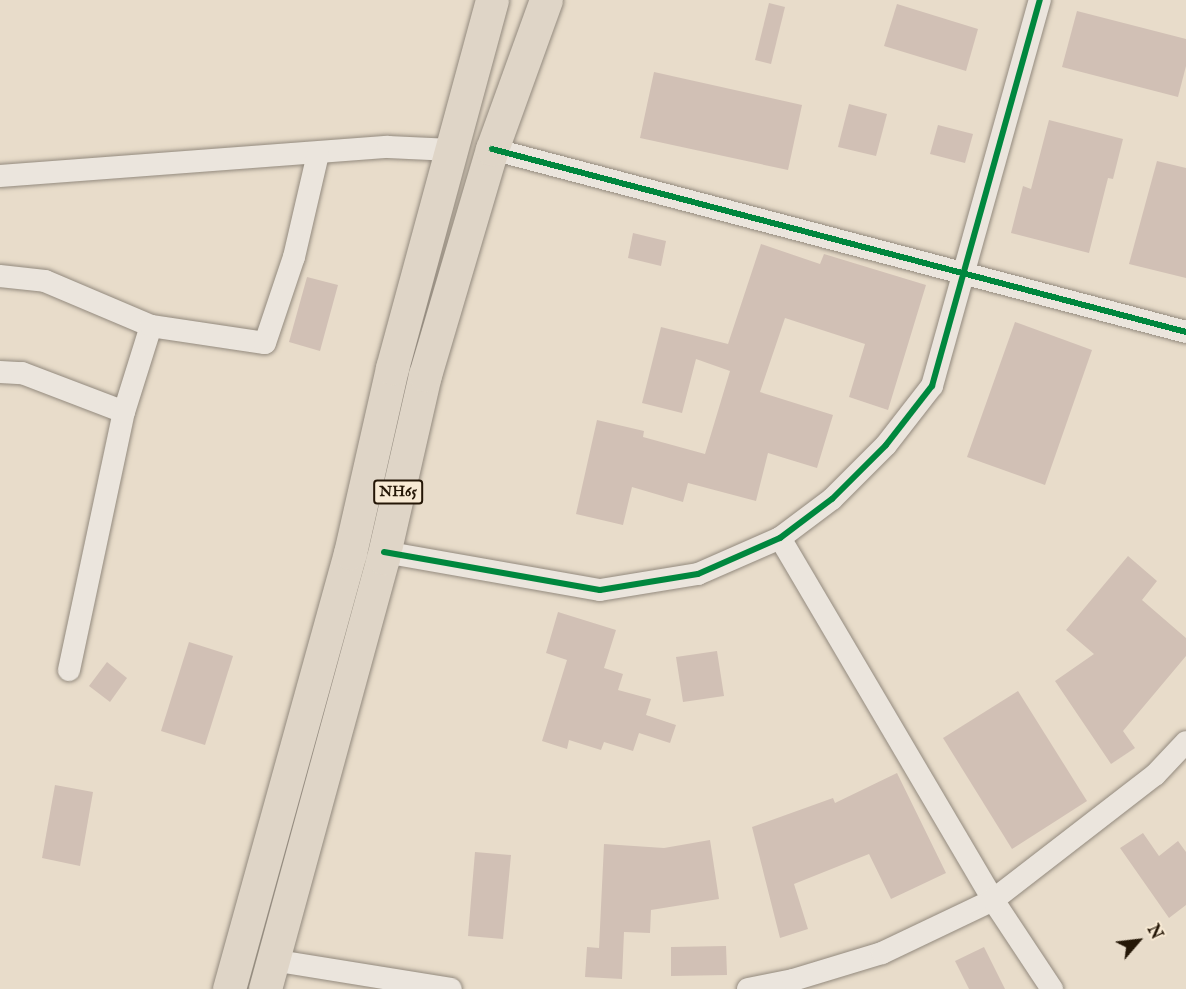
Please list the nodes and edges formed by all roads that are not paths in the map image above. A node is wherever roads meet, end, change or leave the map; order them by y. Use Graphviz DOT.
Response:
graph roads {
  1 [pos="492,0"];
  2 [pos="546,0"];
  3 [pos="1040,0"];
  4 [pos="492,149"];
  5 [pos="452,150"];
  6 [pos="318,154"];
  7 [pos="0,176"];
  8 [pos="964,274"];
  9 [pos="0,276"];
  10 [pos="151,326"];
  11 [pos="1186,332"];
  12 [pos="0,372"];
  13 [pos="124,412"];
  14 [pos="780,538"];
  15 [pos="384,552"];
  16 [pos="69,670"];
  17 [pos="1186,742"];
  18 [pos="993,900"];
  19 [pos="268,975"];
  20 [pos="229,989"];
  21 [pos="452,989"];
  22 [pos="748,989"];
  23 [pos="1052,989"];
  1 -- 5 [label="highway, NH65"];
  2 -- 4 [label="highway, NH65"];
  3 -- 8 [label="street"];
  4 -- 8 [label="street"];
  4 -- 15 [label="highway, NH65"];
  5 -- 6 [label="street"];
  5 -- 20 [label="highway, NH65"];
  6 -- 7 [label="street"];
  6 -- 10 [label="street"];
  8 -- 11 [label="street"];
  8 -- 14 [label="street"];
  9 -- 10 [label="street"];
  10 -- 13 [label="street"];
  12 -- 13 [label="street"];
  13 -- 16 [label="street"];
  14 -- 15 [label="street"];
  14 -- 18 [label="street"];
  15 -- 19 [label="highway, NH65"];
  17 -- 18 [label="street"];
  18 -- 22 [label="street"];
  18 -- 23 [label="street"];
  19 -- 21 [label="street"];
}
